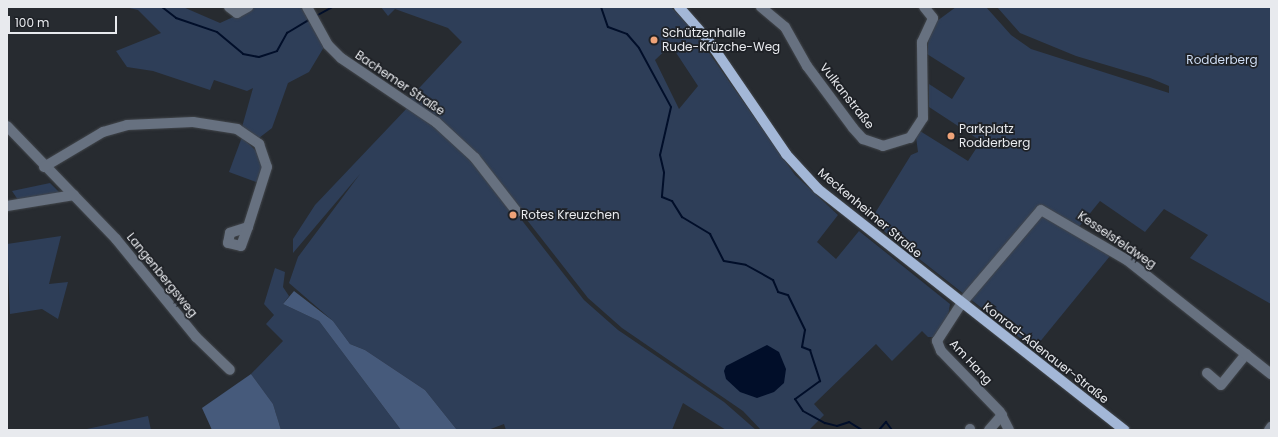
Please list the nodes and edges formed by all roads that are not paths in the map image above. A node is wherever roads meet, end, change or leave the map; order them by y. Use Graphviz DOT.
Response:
graph roads {
  1 [pos="229,7"];
  2 [pos="248,7"];
  3 [pos="679,7"];
  4 [pos="761,7"];
  5 [pos="924,7"];
  6 [pos="310,14"];
  7 [pos="7,126"];
  8 [pos="44,167"];
  9 [pos="74,195"];
  10 [pos="7,206"];
  11 [pos="517,212"];
  12 [pos="248,227"];
  13 [pos="952,296"];
  14 [pos="961,304"];
  15 [pos="1246,354"];
  16 [pos="230,370"];
  17 [pos="1207,373"];
  18 [pos="1271,374"];
  19 [pos="1002,415"];
  20 [pos="1271,427"];
  21 [pos="989,430"];
  22 [pos="1009,430"];
  23 [pos="1124,430"];
  24 [pos="1269,430"];
  1 -- 2 [label="street"];
  3 -- 13 [label="main road, Meckenheimer Straße"];
  4 -- 5 [label="street, Vulkanstraße"];
  6 -- 11 [label="street, Bachemer Straße"];
  7 -- 8 [label="street, Langenbergsweg"];
  8 -- 9 [label="street, Langenbergsweg"];
  8 -- 12 [label="street"];
  9 -- 10 [label="street"];
  9 -- 16 [label="street, Langenbergsweg"];
  13 -- 14 [label="main road, Konrad-Adenauer-Straße"];
  14 -- 15 [label="street, Kesselsfeldweg"];
  14 -- 19 [label="street, Am Hang"];
  14 -- 23 [label="main road, Konrad-Adenauer-Straße"];
  15 -- 17 [label="street"];
  15 -- 18 [label="street, Kesselsfeldweg"];
  19 -- 21 [label="street"];
  19 -- 22 [label="street, Am Hang"];
  20 -- 24 [label="street"];
}
